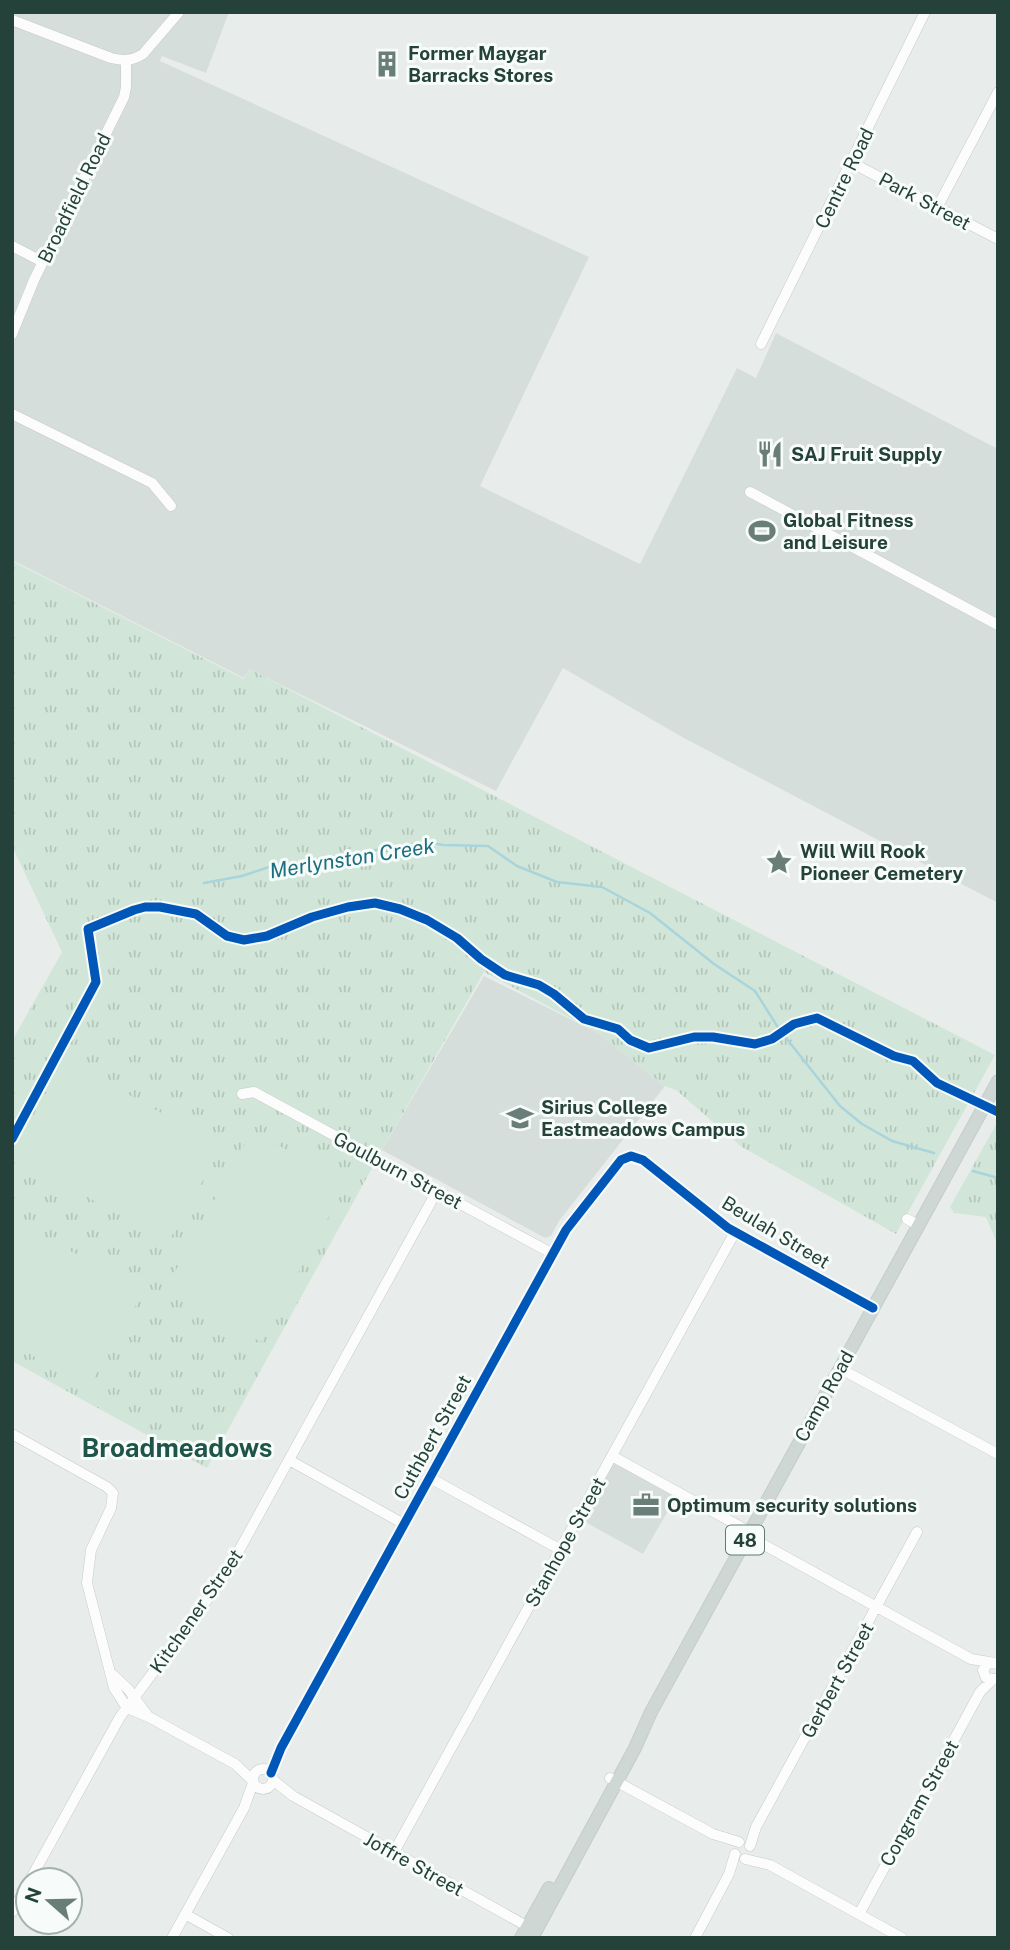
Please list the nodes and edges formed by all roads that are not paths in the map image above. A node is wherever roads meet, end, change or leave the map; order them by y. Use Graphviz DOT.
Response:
graph roads {
  1 [pos="179,12"];
  2 [pos="925,12"];
  3 [pos="12,20"];
  4 [pos="125,61"];
  5 [pos="998,92"];
  6 [pos="852,163"];
  7 [pos="937,208"];
  8 [pos="998,239"];
  9 [pos="12,246"];
  10 [pos="43,262"];
  11 [pos="12,334"];
  12 [pos="761,344"];
  13 [pos="12,414"];
  14 [pos="750,492"];
  15 [pos="171,506"];
  16 [pos="998,625"];
  17 [pos="998,1081"];
  18 [pos="242,1094"];
  19 [pos="631,1156"];
  20 [pos="438,1191"];
  21 [pos="735,1232"];
  22 [pos="553,1254"];
  23 [pos="873,1308"];
  24 [pos="839,1368"];
  25 [pos="12,1434"];
  26 [pos="998,1454"];
  27 [pos="612,1456"];
  28 [pos="289,1460"];
  29 [pos="430,1478"];
  30 [pos="404,1524"];
  31 [pos="917,1532"];
  32 [pos="749,1534"];
  33 [pos="561,1550"];
  34 [pos="877,1606"];
  35 [pos="971,1659"];
  36 [pos="994,1661"];
  37 [pos="110,1671"];
  38 [pos="991,1678"];
  39 [pos="134,1698"];
  40 [pos="127,1708"];
  41 [pos="149,1717"];
  42 [pos="262,1779"];
  43 [pos="614,1780"];
  44 [pos="713,1834"];
  45 [pos="745,1844"];
  46 [pos="394,1852"];
  47 [pos="739,1856"];
  48 [pos="770,1865"];
  49 [pos="38,1866"];
  50 [pos="185,1914"];
  51 [pos="859,1914"];
  52 [pos="529,1933"];
  53 [pos="172,1938"];
  54 [pos="228,1938"];
  55 [pos="695,1938"];
  56 [pos="902,1938"];
  1 -- 4 [label="street"];
  2 -- 6 [label="street, Centre Road"];
  3 -- 4 [label="street"];
  4 -- 10 [label="street, Broadfield Road"];
  5 -- 7 [label="street"];
  6 -- 7 [label="street, Park Street"];
  6 -- 12 [label="street, Centre Road"];
  7 -- 8 [label="street, Park Street"];
  9 -- 10 [label="street"];
  10 -- 11 [label="street, Broadfield Road"];
  13 -- 15 [label="street"];
  14 -- 16 [label="street"];
  17 -- 23 [label="main road, Camp Road / 48"];
  18 -- 20 [label="street, Goulburn Street"];
  19 -- 21 [label="street, Beulah Street"];
  19 -- 22 [label="street, Cuthbert Street"];
  20 -- 22 [label="street, Goulburn Street"];
  20 -- 28 [label="street, Kitchener Street"];
  21 -- 23 [label="street, Beulah Street"];
  21 -- 27 [label="street, Stanhope Street"];
  22 -- 29 [label="street, Cuthbert Street"];
  23 -- 24 [label="main road, Camp Road / 48"];
  24 -- 26 [label="street"];
  24 -- 32 [label="main road, Camp Road / 48"];
  25 -- 37 [label="street"];
  27 -- 32 [label="street"];
  27 -- 33 [label="street, Stanhope Street"];
  28 -- 30 [label="street"];
  28 -- 39 [label="street, Kitchener Street"];
  29 -- 30 [label="street, Cuthbert Street"];
  29 -- 33 [label="street"];
  30 -- 42 [label="street, Cuthbert Street"];
  31 -- 34 [label="street, Gerbert Street"];
  32 -- 34 [label="street"];
  32 -- 43 [label="main road, Camp Road / 48"];
  33 -- 46 [label="street, Stanhope Street"];
  34 -- 35 [label="street"];
  34 -- 45 [label="street, Gerbert Street"];
  35 -- 36 [label="street"];
  35 -- 38 [label="street"];
  36 -- 38 [label="street, Congram Street"];
  37 -- 39 [label="street, Joffre Street"];
  37 -- 40 [label="street"];
  38 -- 51 [label="street, Congram Street"];
  39 -- 40 [label="street, Kitchener Street"];
  39 -- 41 [label="street, Joffre Street"];
  40 -- 41 [label="street, Joffre Street"];
  40 -- 49 [label="street, Kitchener Street"];
  41 -- 42 [label="street, Joffre Street"];
  42 -- 46 [label="street, Joffre Street"];
  42 -- 50 [label="street, Cuthbert Street"];
  43 -- 44 [label="street"];
  43 -- 52 [label="main road, Camp Road / 48"];
  44 -- 45 [label="street"];
  44 -- 47 [label="street"];
  45 -- 47 [label="street"];
  45 -- 47 [label="street"];
  45 -- 48 [label="street"];
  46 -- 52 [label="street, Joffre Street"];
  47 -- 48 [label="street"];
  47 -- 55 [label="street"];
  48 -- 51 [label="street"];
  50 -- 53 [label="street, Cuthbert Street"];
  50 -- 54 [label="street"];
  51 -- 56 [label="street"];
}
